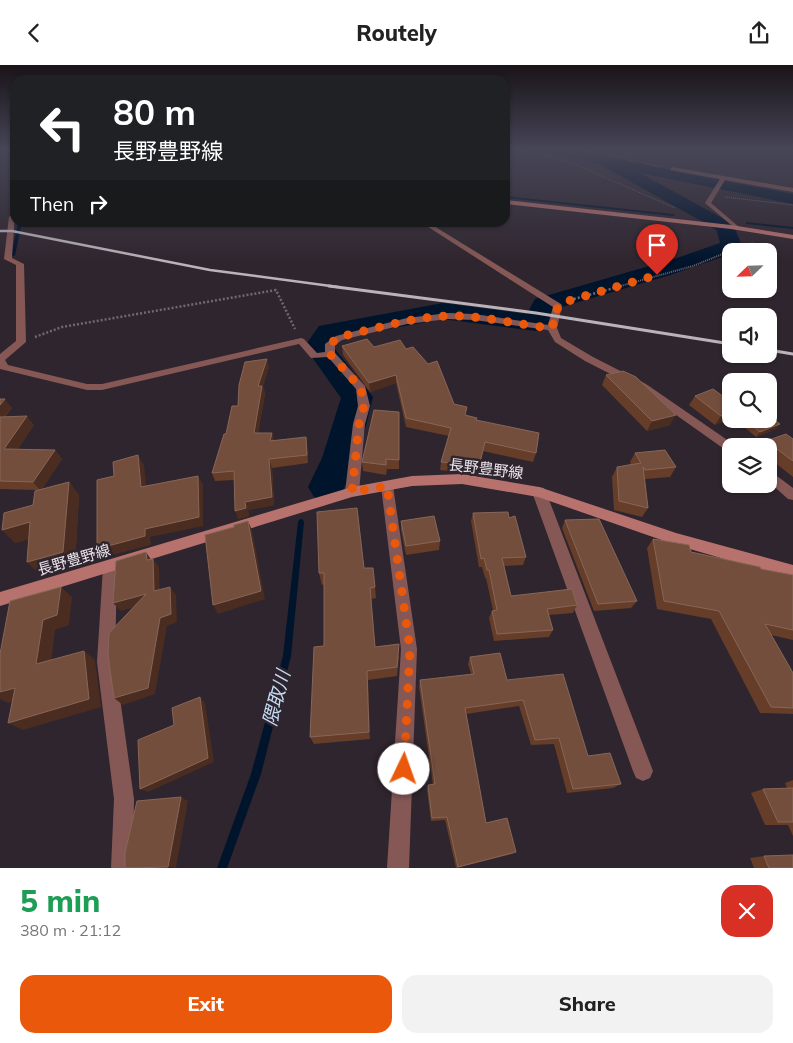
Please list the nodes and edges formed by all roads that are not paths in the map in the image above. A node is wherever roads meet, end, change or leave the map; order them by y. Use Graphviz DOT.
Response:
graph roads {
  1 [pos="719,186"];
  2 [pos="772,186"];
  3 [pos="793,190"];
  4 [pos="510,203"];
  5 [pos="11,227"];
  6 [pos="431,227"];
  7 [pos="734,227"];
  8 [pos="793,237"];
  9 [pos="552,328"];
  10 [pos="326,355"];
  11 [pos="0,360"];
  12 [pos="722,442"];
  13 [pos="777,482"];
  14 [pos="387,486"];
  15 [pos="352,492"];
  16 [pos="539,492"];
  17 [pos="793,495"];
  18 [pos="110,567"];
  19 [pos="793,573"];
  20 [pos="0,599"];
  21 [pos="643,771"];
  22 [pos="122,868"];
  23 [pos="398,868"];
  1 -- 7 [label="street"];
  2 -- 3 [label="street"];
  4 -- 7 [label="main road"];
  5 -- 11 [label="street"];
  6 -- 9 [label="street"];
  7 -- 8 [label="main road"];
  9 -- 10 [label="street"];
  9 -- 12 [label="street"];
  10 -- 11 [label="street"];
  10 -- 15 [label="street"];
  13 -- 17 [label="street"];
  14 -- 15 [label="main road, 長野豊野線"];
  14 -- 16 [label="main road, 長野豊野線"];
  14 -- 23 [label="street"];
  15 -- 18 [label="main road, 長野豊野線"];
  16 -- 19 [label="main road, 長野豊野線"];
  16 -- 21 [label="street"];
  18 -- 20 [label="main road, 長野豊野線"];
  18 -- 22 [label="street"];
}
